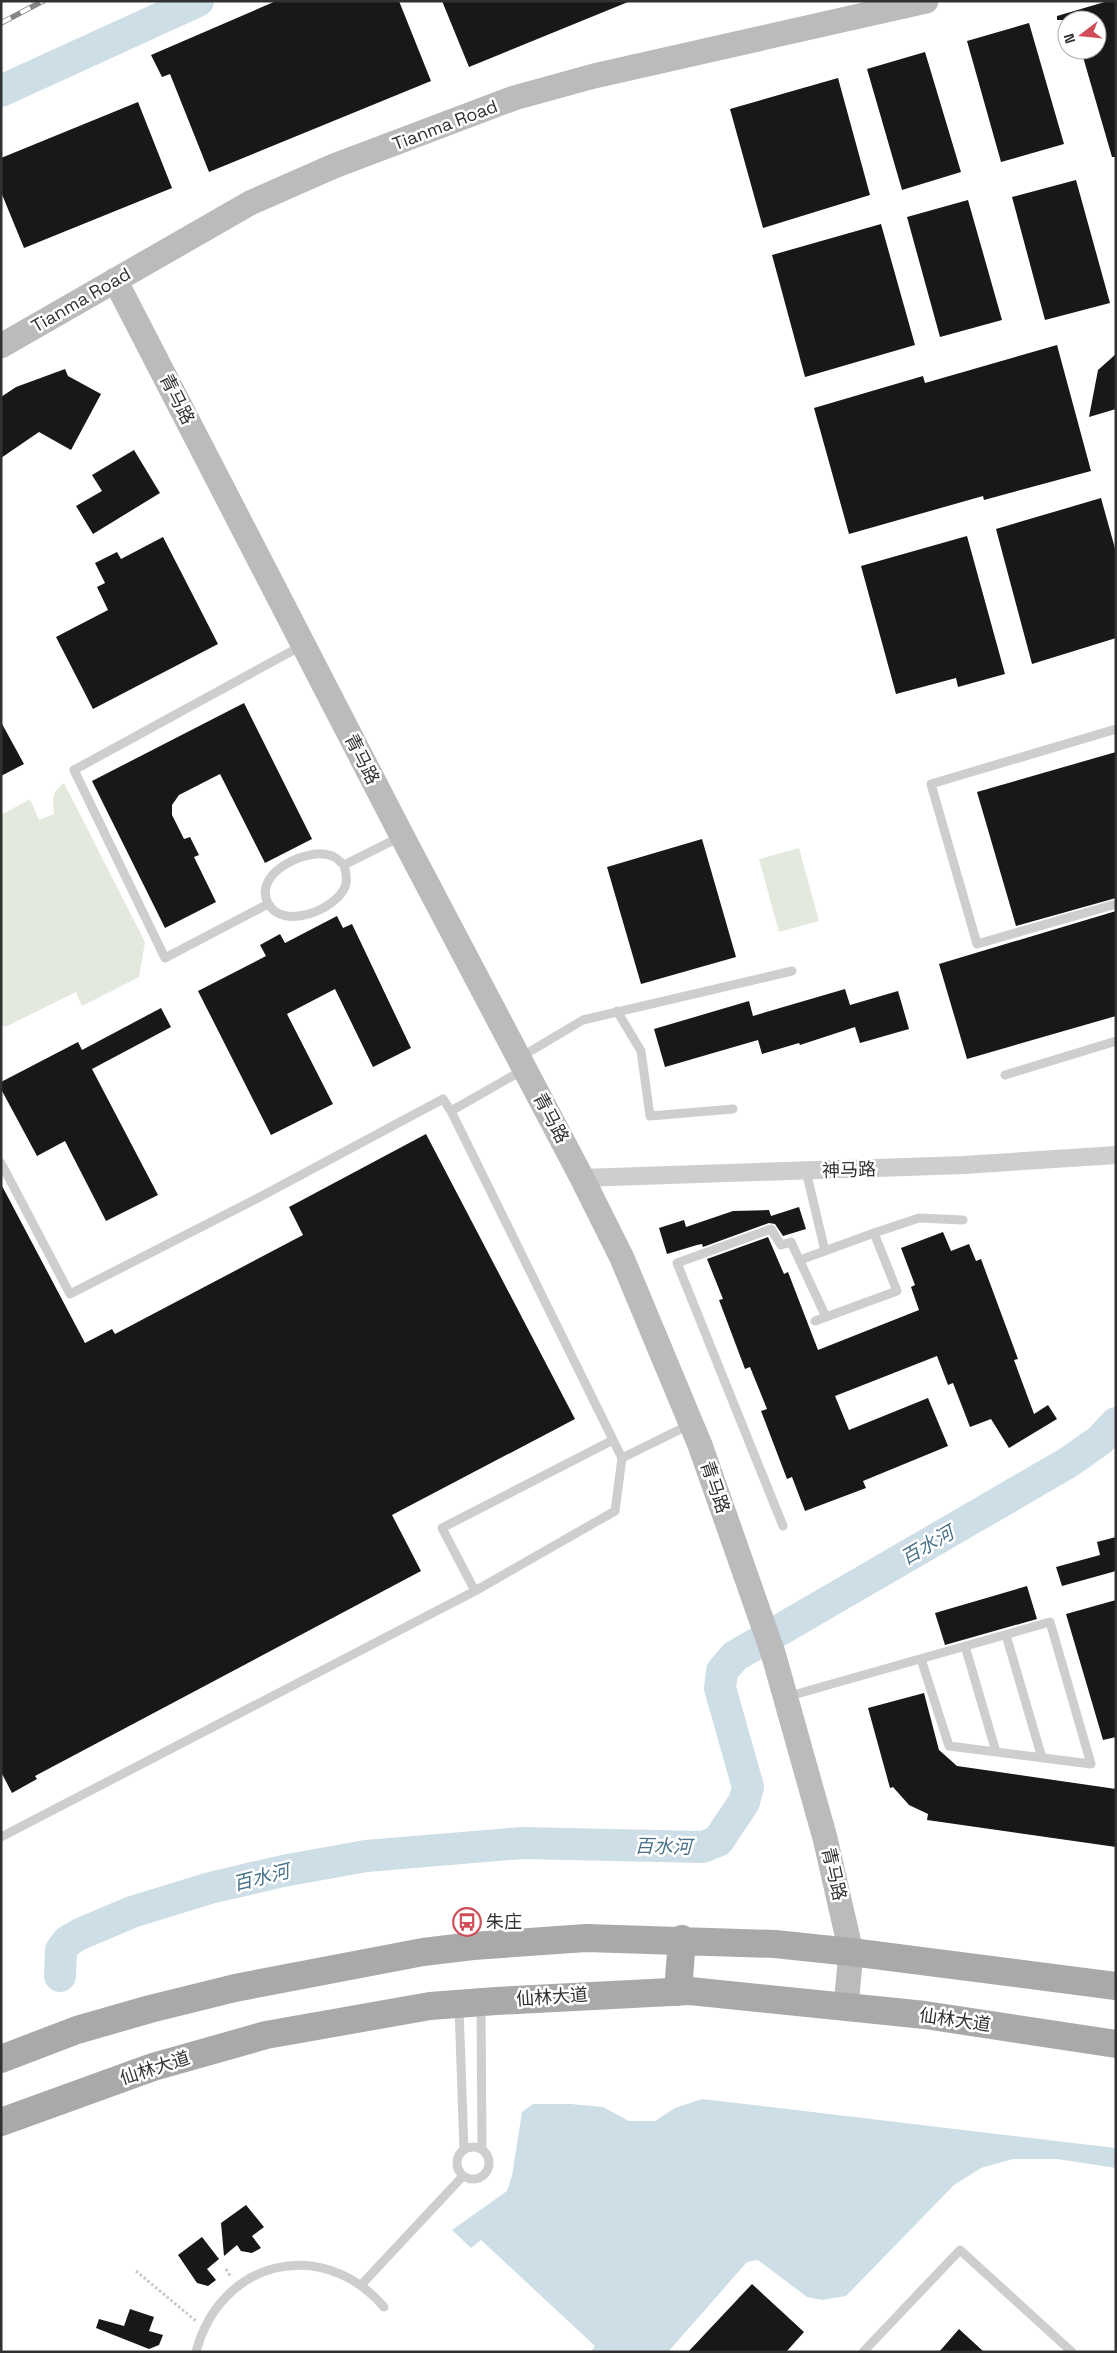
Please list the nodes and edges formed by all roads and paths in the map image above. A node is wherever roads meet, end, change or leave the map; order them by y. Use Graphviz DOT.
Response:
graph roads {
  1 [pos="926,1"];
  2 [pos="116,280"];
  3 [pos="1,346"];
  4 [pos="304,645"];
  5 [pos="1116,729"];
  6 [pos="402,836"];
  7 [pos="344,865"];
  8 [pos="268,904"];
  9 [pos="1116,904"];
  10 [pos="792,971"];
  11 [pos="617,1011"];
  12 [pos="1115,1043"];
  13 [pos="522,1063"];
  14 [pos="1005,1075"];
  15 [pos="733,1109"];
  16 [pos="451,1111"];
  17 [pos="1116,1155"];
  18 [pos="1,1163"];
  19 [pos="806,1172"];
  20 [pos="582,1178"];
  21 [pos="963,1220"];
  22 [pos="874,1233"];
  23 [pos="825,1251"];
  24 [pos="800,1260"];
  25 [pos="826,1317"];
  26 [pos="815,1321"];
  27 [pos="692,1424"];
  28 [pos="613,1440"];
  29 [pos="622,1458"];
  30 [pos="783,1526"];
  31 [pos="475,1591"];
  32 [pos="1006,1634"];
  33 [pos="965,1646"];
  34 [pos="921,1659"];
  35 [pos="786,1697"];
  36 [pos="996,1752"];
  37 [pos="1042,1758"];
  38 [pos="1,1837"];
  39 [pos="682,1939"];
  40 [pos="851,1952"];
  41 [pos="1116,1986"];
  42 [pos="678,1992"];
  43 [pos="470,2003"];
  44 [pos="846,2006"];
  45 [pos="1116,2044"];
  46 [pos="1,2059"];
  47 [pos="1,2122"];
  48 [pos="482,2149"];
  49 [pos="464,2150"];
  50 [pos="463,2176"];
  51 [pos="136,2272"];
  52 [pos="361,2285"];
  53 [pos="384,2307"];
  54 [pos="204,2327"];
  55 [pos="196,2352"];
  56 [pos="863,2352"];
  57 [pos="1072,2352"];
  1 -- 2 [label="street, Tianma Road"];
  2 -- 3 [label="street, Tianma Road"];
  2 -- 4 [label="street, 青马路"];
  4 -- 6 [label="street, 青马路"];
  4 -- 8 [label="lane"];
  5 -- 9 [label="lane"];
  6 -- 7 [label="lane"];
  6 -- 13 [label="street, 青马路"];
  7 -- 8 [label="lane"];
  7 -- 8 [label="lane"];
  10 -- 11 [label="lane"];
  11 -- 13 [label="lane"];
  11 -- 15 [label="lane"];
  12 -- 14 [label="lane"];
  13 -- 16 [label="lane"];
  13 -- 20 [label="street, 青马路"];
  16 -- 18 [label="lane"];
  16 -- 28 [label="lane"];
  17 -- 19 [label="street, 神马路"];
  19 -- 20 [label="street, 神马路"];
  19 -- 23 [label="lane"];
  20 -- 27 [label="street, 青马路"];
  21 -- 22 [label="lane"];
  22 -- 23 [label="lane"];
  22 -- 25 [label="lane"];
  23 -- 24 [label="lane"];
  24 -- 25 [label="lane"];
  24 -- 30 [label="lane"];
  25 -- 26 [label="lane"];
  27 -- 29 [label="lane"];
  27 -- 35 [label="street, 青马路"];
  28 -- 29 [label="lane"];
  28 -- 31 [label="lane"];
  29 -- 31 [label="lane"];
  31 -- 38 [label="lane"];
  32 -- 33 [label="lane"];
  32 -- 37 [label="lane"];
  32 -- 37 [label="lane"];
  33 -- 34 [label="lane"];
  33 -- 36 [label="lane"];
  34 -- 35 [label="lane"];
  34 -- 36 [label="lane"];
  35 -- 40 [label="street, 青马路"];
  36 -- 37 [label="lane"];
  39 -- 40 [label="main road"];
  39 -- 42 [label="main road"];
  39 -- 46 [label="main road"];
  40 -- 41 [label="main road"];
  40 -- 44 [label="street, 青马路"];
  42 -- 43 [label="main road, 仙林大道"];
  42 -- 44 [label="main road, 仙林大道"];
  43 -- 47 [label="main road, 仙林大道"];
  43 -- 48 [label="lane"];
  43 -- 49 [label="lane"];
  44 -- 45 [label="main road, 仙林大道"];
  48 -- 49 [label="lane"];
  48 -- 50 [label="lane"];
  49 -- 50 [label="lane"];
  50 -- 52 [label="lane"];
  51 -- 54 [label="path"];
  52 -- 53 [label="lane"];
  52 -- 54 [label="lane"];
  54 -- 55 [label="lane"];
  56 -- 57 [label="lane"];
}
